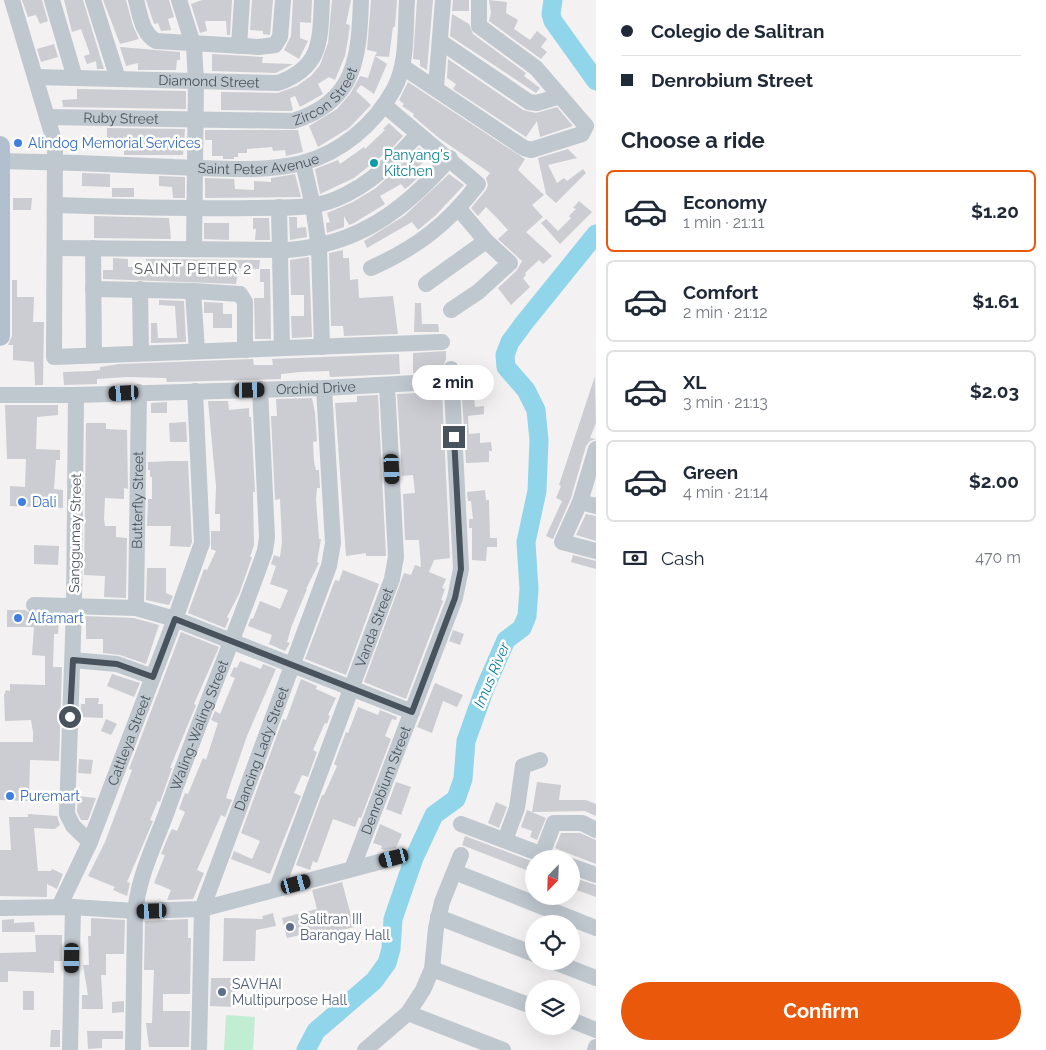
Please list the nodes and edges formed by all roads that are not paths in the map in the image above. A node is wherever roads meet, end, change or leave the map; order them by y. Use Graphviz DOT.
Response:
graph roads {
  1 [pos="12,0"];
  2 [pos="52,0"];
  3 [pos="93,0"];
  4 [pos="136,0"];
  5 [pos="179,0"];
  6 [pos="242,0"];
  7 [pos="283,0"];
  8 [pos="322,0"];
  9 [pos="361,0"];
  10 [pos="407,0"];
  11 [pos="443,0"];
  12 [pos="479,0"];
  13 [pos="441,42"];
  14 [pos="193,43"];
  15 [pos="239,46"];
  16 [pos="403,67"];
  17 [pos="35,77"];
  18 [pos="76,78"];
  19 [pos="118,78"];
  20 [pos="196,81"];
  21 [pos="436,87"];
  22 [pos="560,96"];
  23 [pos="384,105"];
  24 [pos="47,117"];
  25 [pos="195,120"];
  26 [pos="418,134"];
  27 [pos="1,156"];
  28 [pos="450,158"];
  29 [pos="56,162"];
  30 [pos="303,163"];
  31 [pos="196,168"];
  32 [pos="55,205"];
  33 [pos="313,206"];
  34 [pos="279,207"];
  35 [pos="459,208"];
  36 [pos="194,209"];
  37 [pos="486,240"];
  38 [pos="319,247"];
  39 [pos="55,248"];
  40 [pos="93,248"];
  41 [pos="194,249"];
  42 [pos="279,250"];
  43 [pos="371,268"];
  44 [pos="426,284"];
  45 [pos="93,289"];
  46 [pos="140,289"];
  47 [pos="193,290"];
  48 [pos="450,310"];
  49 [pos="0,336"];
  50 [pos="442,342"];
  51 [pos="322,346"];
  52 [pos="282,348"];
  53 [pos="246,350"];
  54 [pos="197,351"];
  55 [pos="141,354"];
  56 [pos="94,355"];
  57 [pos="451,375"];
  58 [pos="387,385"];
  59 [pos="324,388"];
  60 [pos="260,389"];
  61 [pos="195,391"];
  62 [pos="140,392"];
  63 [pos="0,395"];
  64 [pos="76,395"];
  65 [pos="595,457"];
  66 [pos="580,502"];
  67 [pos="596,506"];
  68 [pos="596,551"];
  69 [pos="34,606"];
  70 [pos="74,607"];
  71 [pos="136,608"];
  72 [pos="175,619"];
  73 [pos="233,641"];
  74 [pos="73,660"];
  75 [pos="293,664"];
  76 [pos="153,677"];
  77 [pos="352,689"];
  78 [pos="412,712"];
  79 [pos="540,760"];
  80 [pos="461,824"];
  81 [pos="596,830"];
  82 [pos="504,840"];
  83 [pos="90,842"];
  84 [pos="532,850"];
  85 [pos="549,850"];
  86 [pos="461,855"];
  87 [pos="394,858"];
  88 [pos="352,869"];
  89 [pos="580,869"];
  90 [pos="454,872"];
  91 [pos="596,875"];
  92 [pos="277,888"];
  93 [pos="66,907"];
  94 [pos="0,908"];
  95 [pos="202,909"];
  96 [pos="135,911"];
  97 [pos="438,917"];
  98 [pos="596,928"];
  99 [pos="525,951"];
  100 [pos="432,969"];
  101 [pos="575,970"];
  102 [pos="596,978"];
  103 [pos="525,1004"];
  104 [pos="408,1013"];
  105 [pos="580,1024"];
  106 [pos="596,1030"];
  107 [pos="70,1050"];
  108 [pos="133,1050"];
  109 [pos="199,1050"];
  110 [pos="365,1050"];
  111 [pos="503,1050"];
  1 -- 17 [label="street"];
  2 -- 18 [label="street"];
  3 -- 19 [label="street"];
  4 -- 14 [label="street"];
  5 -- 14 [label="street"];
  6 -- 15 [label="street"];
  7 -- 15 [label="street"];
  8 -- 20 [label="street, Diamond Street"];
  9 -- 25 [label="street, Zircon Street"];
  10 -- 16 [label="street, Saint Peter Avenue"];
  11 -- 13 [label="street"];
  12 -- 22 [label="street"];
  13 -- 21 [label="street"];
  13 -- 22 [label="street"];
  14 -- 15 [label="street"];
  14 -- 20 [label="street"];
  16 -- 21 [label="street"];
  16 -- 23 [label="street, Saint Peter Avenue"];
  17 -- 18 [label="street, Diamond Street"];
  17 -- 24 [label="street"];
  18 -- 19 [label="street, Diamond Street"];
  19 -- 20 [label="street, Diamond Street"];
  20 -- 25 [label="street"];
  21 -- 22 [label="street"];
  23 -- 26 [label="street"];
  23 -- 30 [label="street, Saint Peter Avenue"];
  24 -- 25 [label="street, Ruby Street"];
  24 -- 29 [label="street"];
  25 -- 31 [label="street"];
  26 -- 28 [label="street"];
  26 -- 33 [label="street"];
  27 -- 29 [label="street, Saint Peter Avenue"];
  27 -- 49 [label="main road"];
  28 -- 35 [label="street"];
  28 -- 38 [label="street"];
  29 -- 31 [label="street, Saint Peter Avenue"];
  29 -- 32 [label="street"];
  30 -- 31 [label="street, Saint Peter Avenue"];
  30 -- 33 [label="street"];
  31 -- 36 [label="street"];
  32 -- 36 [label="street"];
  32 -- 39 [label="street"];
  33 -- 34 [label="street"];
  33 -- 38 [label="street"];
  34 -- 36 [label="street"];
  34 -- 42 [label="street"];
  35 -- 37 [label="street"];
  35 -- 43 [label="street"];
  36 -- 41 [label="street"];
  37 -- 44 [label="street"];
  37 -- 48 [label="street"];
  38 -- 42 [label="street"];
  38 -- 51 [label="street"];
  39 -- 40 [label="street"];
  39 -- 56 [label="street"];
  40 -- 41 [label="street"];
  40 -- 45 [label="street"];
  41 -- 42 [label="street"];
  42 -- 52 [label="street"];
  45 -- 46 [label="street"];
  45 -- 56 [label="street"];
  46 -- 47 [label="street"];
  46 -- 55 [label="street"];
  47 -- 53 [label="street"];
  47 -- 54 [label="street"];
  50 -- 51 [label="street"];
  51 -- 52 [label="street"];
  52 -- 53 [label="street"];
  53 -- 54 [label="street"];
  54 -- 55 [label="street"];
  55 -- 56 [label="street"];
  57 -- 58 [label="street, Orchid Drive"];
  57 -- 78 [label="street, Denrobium Street"];
  58 -- 59 [label="street, Orchid Drive"];
  58 -- 77 [label="street, Vanda Street"];
  59 -- 60 [label="street, Orchid Drive"];
  59 -- 75 [label="street, Dancing Lady Street"];
  60 -- 61 [label="street, Orchid Drive"];
  60 -- 73 [label="street, Waling-Waling Street"];
  61 -- 62 [label="street, Orchid Drive"];
  61 -- 72 [label="street, Cattleya Street"];
  62 -- 64 [label="street, Orchid Drive"];
  62 -- 71 [label="street, Butterfly Street"];
  63 -- 64 [label="street, Orchid Drive"];
  64 -- 70 [label="street, Sanggumay Street"];
  65 -- 66 [label="street"];
  66 -- 67 [label="street"];
  66 -- 68 [label="street"];
  69 -- 70 [label="street"];
  70 -- 71 [label="street"];
  70 -- 74 [label="street, Sanggumay Street"];
  71 -- 72 [label="street"];
  72 -- 73 [label="street"];
  72 -- 76 [label="street, Cattleya Street"];
  73 -- 75 [label="street"];
  73 -- 96 [label="street, Waling-Waling Street"];
  74 -- 76 [label="street"];
  74 -- 83 [label="street, Sanggumay Street"];
  75 -- 77 [label="street"];
  75 -- 95 [label="street, Dancing Lady Street"];
  76 -- 83 [label="street, Cattleya Street"];
  77 -- 78 [label="street"];
  77 -- 92 [label="street, Vanda Street"];
  78 -- 88 [label="street, Denrobium Street"];
  79 -- 82 [label="street"];
  80 -- 82 [label="street"];
  81 -- 85 [label="street"];
  82 -- 84 [label="street"];
  83 -- 93 [label="street, Cattleya Street"];
  86 -- 90 [label="street"];
  87 -- 88 [label="street"];
  88 -- 92 [label="street"];
  89 -- 91 [label="street"];
  90 -- 97 [label="street"];
  90 -- 98 [label="street"];
  92 -- 95 [label="street"];
  93 -- 94 [label="street"];
  93 -- 96 [label="street"];
  93 -- 107 [label="street"];
  95 -- 96 [label="street"];
  95 -- 109 [label="street, Dancing Lady Street"];
  96 -- 108 [label="street, Waling-Waling Street"];
  97 -- 99 [label="street"];
  97 -- 100 [label="street"];
  100 -- 103 [label="street"];
  100 -- 104 [label="street"];
  101 -- 102 [label="street"];
  104 -- 110 [label="street"];
  104 -- 111 [label="street"];
  105 -- 106 [label="street"];
}
